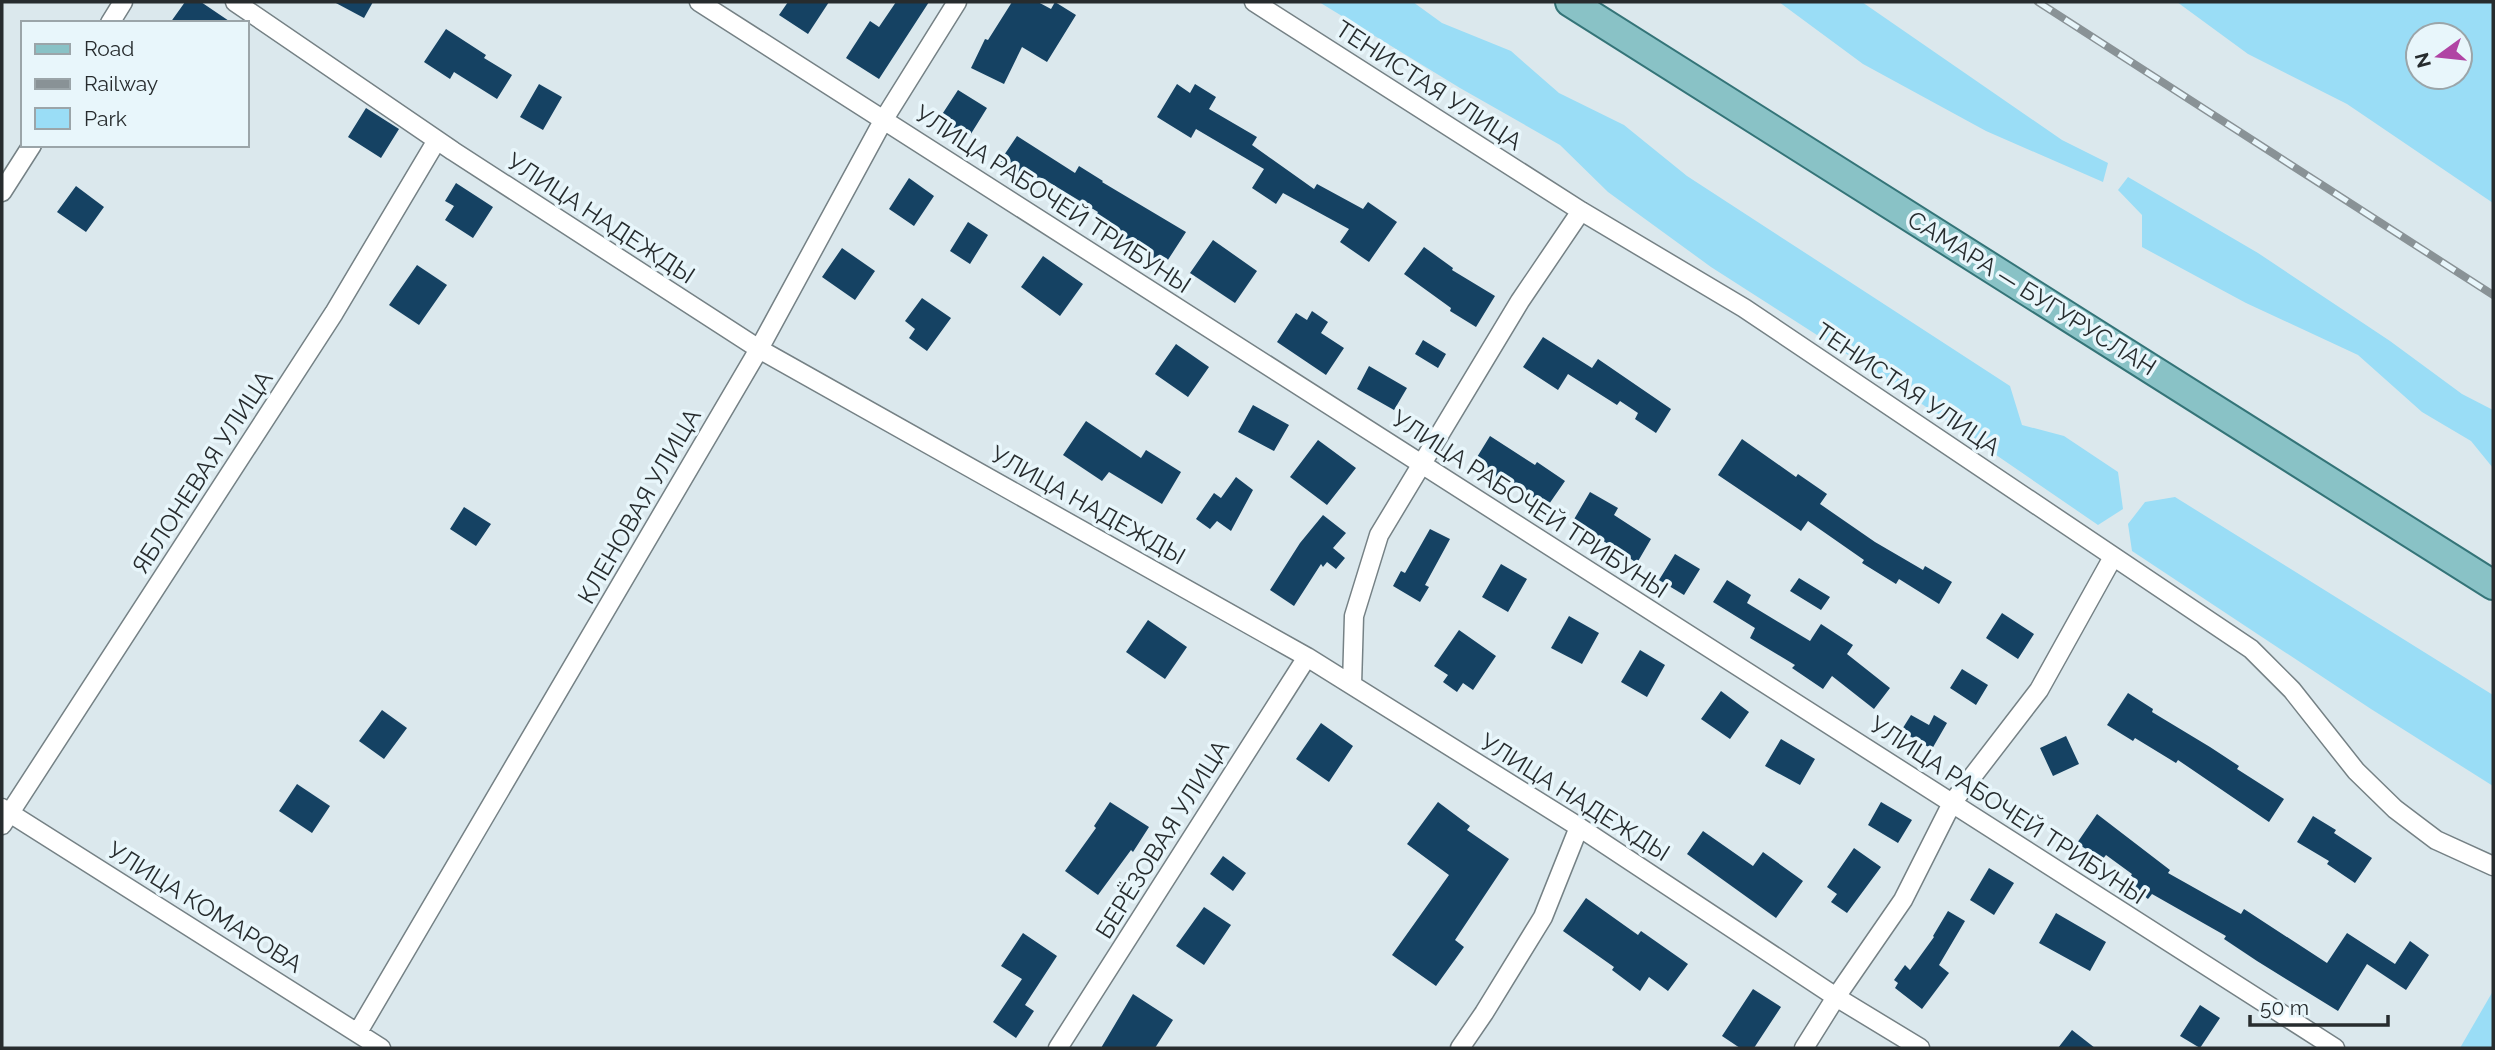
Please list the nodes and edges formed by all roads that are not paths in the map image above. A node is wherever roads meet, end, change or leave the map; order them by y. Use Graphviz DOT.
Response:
graph roads {
  1 [pos="123,2"];
  2 [pos="235,2"];
  3 [pos="699,2"];
  4 [pos="957,2"];
  5 [pos="1254,2"];
  6 [pos="1570,2"];
  7 [pos="111,21"];
  8 [pos="884,120"];
  9 [pos="437,140"];
  10 [pos="31,147"];
  11 [pos="2,192"];
  12 [pos="1581,211"];
  13 [pos="759,349"];
  14 [pos="1421,463"];
  15 [pos="2113,557"];
  16 [pos="2493,585"];
  17 [pos="1307,657"];
  18 [pos="1352,685"];
  19 [pos="1952,803"];
  20 [pos="4,816"];
  21 [pos="1579,827"];
  22 [pos="2493,866"];
  23 [pos="1836,996"];
  24 [pos="359,1032"];
  25 [pos="381,1048"];
  26 [pos="1058,1048"];
  27 [pos="1460,1048"];
  28 [pos="1804,1048"];
  29 [pos="1920,1048"];
  30 [pos="2335,1048"];
  1 -- 7 [label="street"];
  2 -- 9 [label="street, УЛИЦА НАДЕЖДЫ"];
  3 -- 8 [label="street, УЛИЦА РАБОЧЕЙ ТРИБУНЫ"];
  4 -- 8 [label="street, КЛЕНОВАЯ УЛИЦА"];
  5 -- 12 [label="street, ТЕНИСТАЯ УЛИЦА"];
  6 -- 16 [label="main road, САМАРА — БУГУРУСЛАН"];
  8 -- 13 [label="street, КЛЕНОВАЯ УЛИЦА"];
  8 -- 14 [label="street, УЛИЦА РАБОЧЕЙ ТРИБУНЫ"];
  9 -- 13 [label="street, УЛИЦА НАДЕЖДЫ"];
  9 -- 20 [label="street, ЯБЛОНЕВАЯ УЛИЦА"];
  10 -- 11 [label="street"];
  12 -- 14 [label="street"];
  12 -- 15 [label="street, ТЕНИСТАЯ УЛИЦА"];
  13 -- 17 [label="street, УЛИЦА НАДЕЖДЫ"];
  13 -- 24 [label="street, КЛЕНОВАЯ УЛИЦА"];
  14 -- 18 [label="street"];
  14 -- 19 [label="street, УЛИЦА РАБОЧЕЙ ТРИБУНЫ"];
  15 -- 19 [label="street"];
  15 -- 22 [label="street, ТЕНИСТАЯ УЛИЦА"];
  17 -- 18 [label="street, УЛИЦА НАДЕЖДЫ"];
  17 -- 26 [label="street, БЕРЁЗОВАЯ УЛИЦА"];
  18 -- 21 [label="street, УЛИЦА НАДЕЖДЫ"];
  19 -- 23 [label="street"];
  19 -- 30 [label="street, УЛИЦА РАБОЧЕЙ ТРИБУНЫ"];
  20 -- 24 [label="street, УЛИЦА КОМАРОВА"];
  21 -- 23 [label="street, УЛИЦА НАДЕЖДЫ"];
  21 -- 27 [label="street"];
  23 -- 28 [label="street"];
  23 -- 29 [label="street, УЛИЦА НАДЕЖДЫ"];
  24 -- 25 [label="street, УЛИЦА КОМАРОВА"];
}
